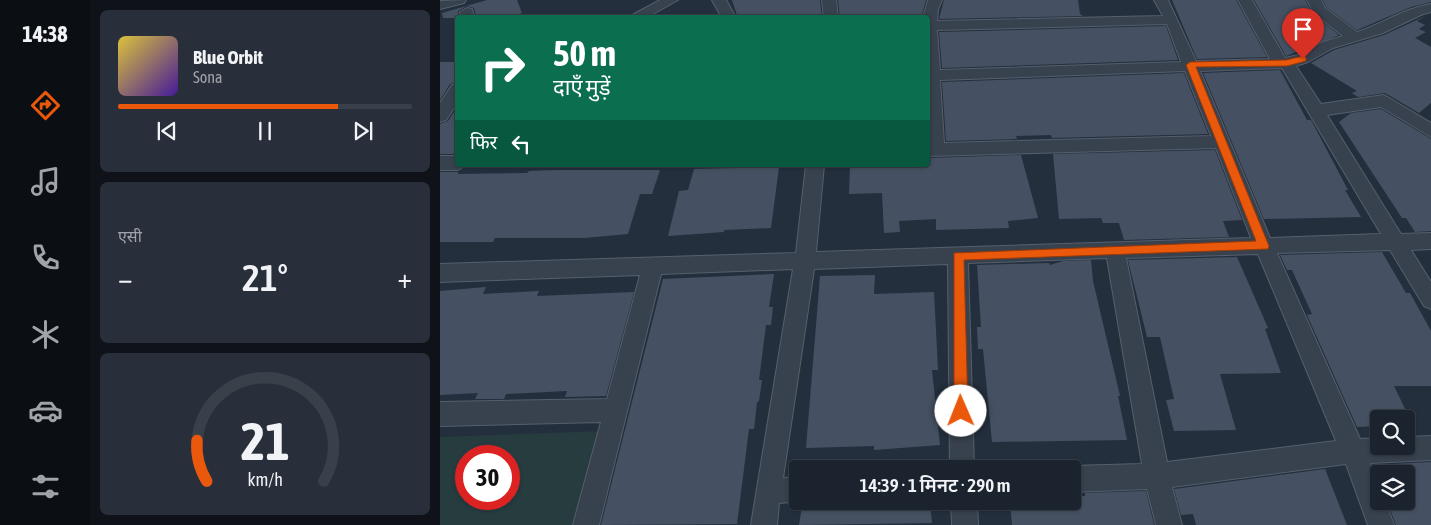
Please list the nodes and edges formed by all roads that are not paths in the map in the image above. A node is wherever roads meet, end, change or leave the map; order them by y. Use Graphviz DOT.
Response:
graph roads {
  1 [pos="459,0"];
  2 [pos="671,0"];
  3 [pos="719,0"];
  4 [pos="829,0"];
  5 [pos="935,0"];
  6 [pos="1160,0"];
  7 [pos="1244,0"];
  8 [pos="1314,0"];
  9 [pos="1404,0"];
  10 [pos="440,5"];
  11 [pos="1425,9"];
  12 [pos="640,15"];
  13 [pos="727,15"];
  14 [pos="831,15"];
  15 [pos="1172,20"];
  16 [pos="930,26"];
  17 [pos="1353,36"];
  18 [pos="1283,63"];
  19 [pos="1190,65"];
  20 [pos="931,71"];
  21 [pos="455,94"];
  22 [pos="1316,111"];
  23 [pos="440,116"];
  24 [pos="1431,131"];
  25 [pos="1222,142"];
  26 [pos="932,150"];
  27 [pos="440,163"];
  28 [pos="455,163"];
  29 [pos="814,167"];
  30 [pos="1431,241"];
  31 [pos="1396,242"];
  32 [pos="1264,246"];
  33 [pos="1115,250"];
  34 [pos="958,256"];
  35 [pos="805,260"];
  36 [pos="653,265"];
  37 [pos="440,273"];
  38 [pos="1431,300"];
  39 [pos="616,410"];
  40 [pos="440,414"];
  41 [pos="1431,448"];
  42 [pos="1353,451"];
  43 [pos="962,460"];
  44 [pos="1157,476"];
  45 [pos="1081,479"];
  46 [pos="789,490"];
  47 [pos="768,491"];
  48 [pos="965,510"];
  49 [pos="586,525"];
  50 [pos="764,525"];
  51 [pos="966,525"];
  52 [pos="1168,525"];
  53 [pos="1380,525"];
  1 -- 10 [label="street"];
  2 -- 12 [label="street"];
  3 -- 13 [label="street"];
  4 -- 14 [label="street"];
  5 -- 16 [label="street"];
  6 -- 15 [label="street"];
  7 -- 18 [label="street"];
  8 -- 17 [label="street"];
  9 -- 11 [label="street"];
  11 -- 17 [label="street"];
  15 -- 16 [label="street"];
  15 -- 19 [label="street"];
  16 -- 20 [label="street"];
  17 -- 18 [label="street"];
  18 -- 19 [label="street"];
  18 -- 22 [label="street"];
  19 -- 20 [label="street"];
  19 -- 25 [label="street"];
  20 -- 26 [label="street"];
  21 -- 23 [label="street"];
  22 -- 24 [label="street"];
  22 -- 31 [label="street"];
  25 -- 26 [label="street"];
  25 -- 32 [label="street"];
  27 -- 28 [label="street"];
  29 -- 35 [label="street"];
  30 -- 31 [label="street"];
  31 -- 32 [label="street"];
  31 -- 38 [label="street"];
  32 -- 33 [label="street"];
  32 -- 42 [label="street"];
  33 -- 34 [label="street"];
  33 -- 44 [label="street"];
  34 -- 35 [label="street"];
  34 -- 43 [label="street"];
  35 -- 36 [label="street"];
  35 -- 47 [label="street"];
  36 -- 37 [label="street"];
  36 -- 39 [label="street"];
  39 -- 40 [label="street"];
  39 -- 49 [label="street"];
  41 -- 42 [label="street"];
  42 -- 44 [label="street"];
  42 -- 53 [label="street"];
  44 -- 45 [label="street"];
  44 -- 52 [label="street"];
  46 -- 47 [label="street"];
  47 -- 50 [label="street"];
  48 -- 51 [label="street"];
}
